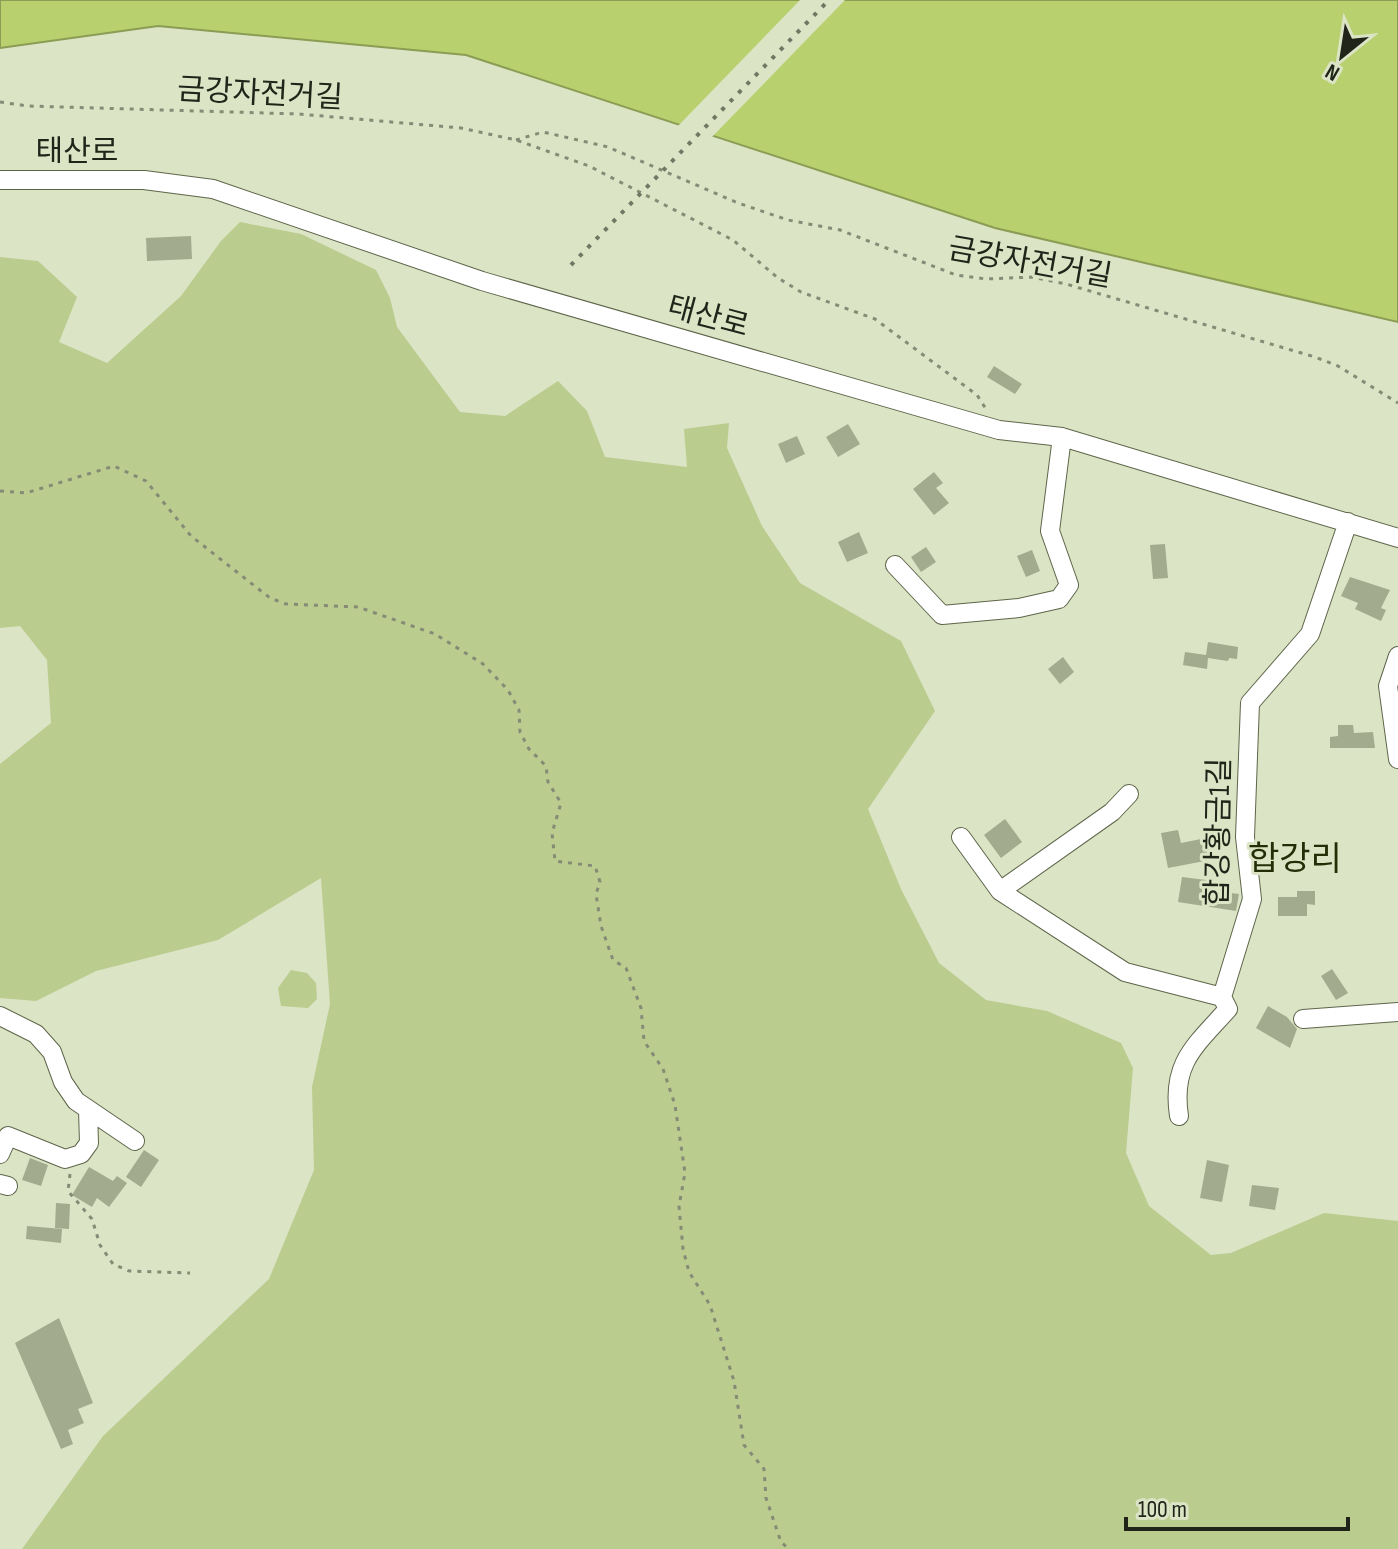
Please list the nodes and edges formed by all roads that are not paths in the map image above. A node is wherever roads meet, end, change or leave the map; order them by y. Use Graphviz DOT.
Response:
graph roads {
  1 [pos="0,180"];
  2 [pos="1062,437"];
  3 [pos="1348,522"];
  4 [pos="1398,538"];
  5 [pos="895,565"];
  6 [pos="1398,656"];
  7 [pos="1398,759"];
  8 [pos="1129,794"];
  9 [pos="961,837"];
  10 [pos="1000,891"];
  11 [pos="1222,997"];
  12 [pos="1398,1012"];
  13 [pos="0,1016"];
  14 [pos="1303,1019"];
  15 [pos="88,1110"];
  16 [pos="1179,1116"];
  17 [pos="135,1141"];
  18 [pos="0,1154"];
  1 -- 2 [label="street, 태산로"];
  2 -- 3 [label="street, 태산로"];
  2 -- 5 [label="street"];
  3 -- 4 [label="street, 태산로"];
  3 -- 11 [label="street, 합강황금1길"];
  6 -- 7 [label="street"];
  8 -- 10 [label="street"];
  9 -- 10 [label="street"];
  10 -- 11 [label="street"];
  11 -- 16 [label="street, 합강황금1길"];
  12 -- 14 [label="street"];
  13 -- 15 [label="street"];
  15 -- 17 [label="street"];
  15 -- 18 [label="street"];
}
